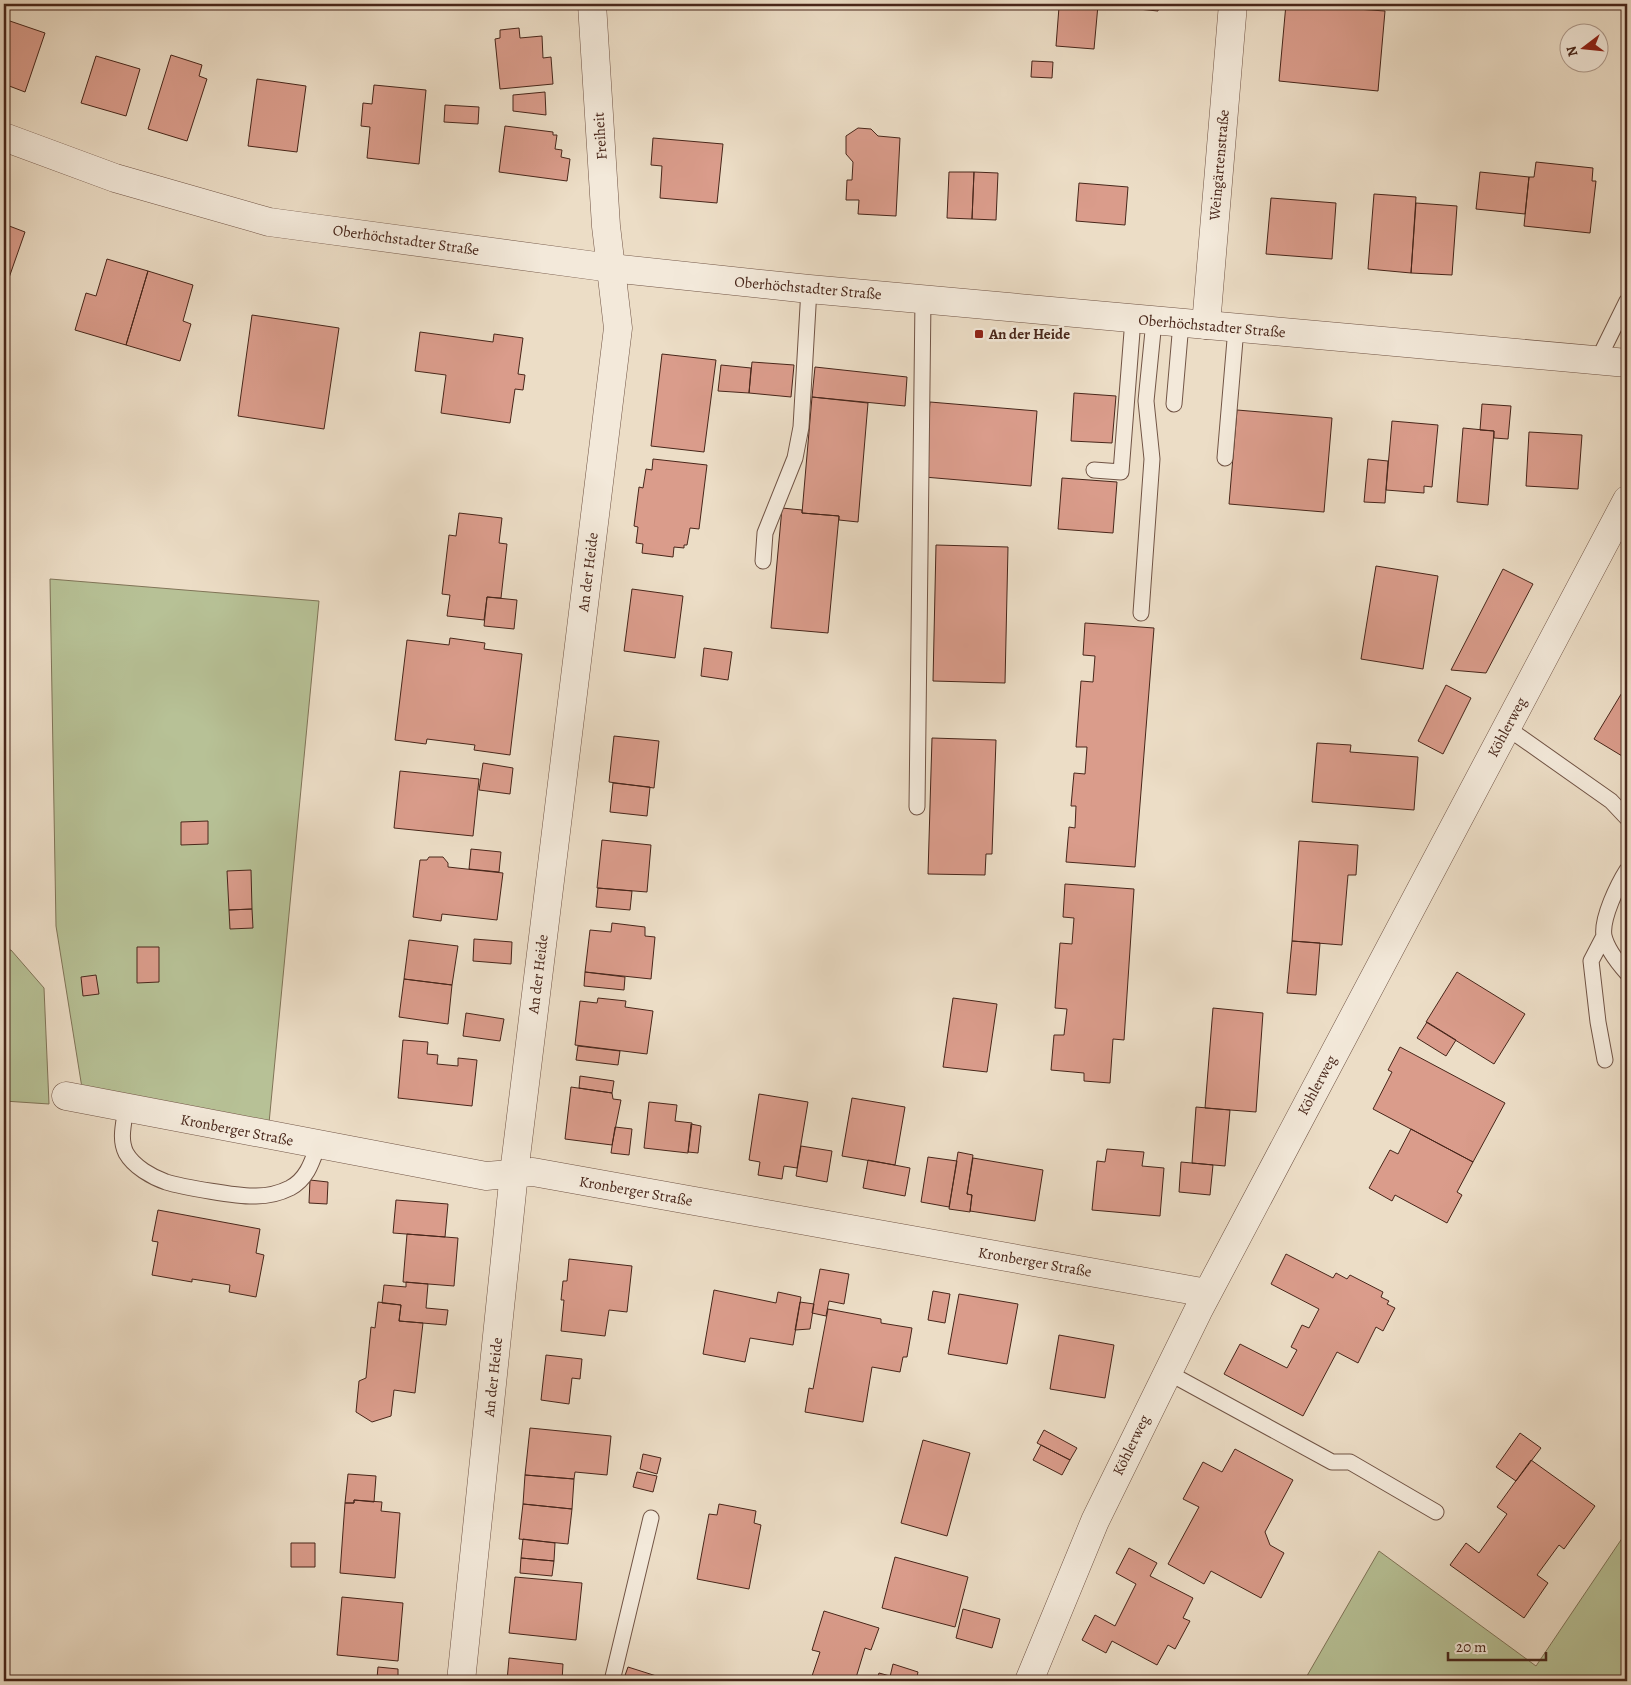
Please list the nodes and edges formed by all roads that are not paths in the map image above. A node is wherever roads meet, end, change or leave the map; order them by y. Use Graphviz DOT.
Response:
graph roads {
  1 [pos="592,4"];
  2 [pos="1233,4"];
  3 [pos="4,137"];
  4 [pos="611,268"];
  5 [pos="809,289"];
  6 [pos="923,299"];
  7 [pos="1627,301"];
  8 [pos="1143,320"];
  9 [pos="1193,324"];
  10 [pos="1236,328"];
  11 [pos="1598,360"];
  12 [pos="1627,363"];
  13 [pos="1174,404"];
  14 [pos="1225,458"];
  15 [pos="1094,470"];
  16 [pos="1627,500"];
  17 [pos="763,561"];
  18 [pos="1141,613"];
  19 [pos="1506,728"];
  20 [pos="917,807"];
  21 [pos="1627,818"];
  22 [pos="1627,870"];
  23 [pos="1604,936"];
  24 [pos="1627,973"];
  25 [pos="1604,1060"];
  26 [pos="66,1096"];
  27 [pos="126,1108"];
  28 [pos="318,1145"];
  29 [pos="514,1173"];
  30 [pos="1207,1293"];
  31 [pos="1167,1372"];
  32 [pos="1436,1512"];
  33 [pos="651,1518"];
  34 [pos="461,1681"];
  35 [pos="612,1681"];
  36 [pos="1029,1681"];
  1 -- 4 [label="street, Freiheit"];
  2 -- 9 [label="street, Weingärtenstraße"];
  3 -- 4 [label="street, Oberhöchstadter Straße"];
  4 -- 5 [label="street, Oberhöchstadter Straße"];
  4 -- 29 [label="street, An der Heide"];
  5 -- 6 [label="street, Oberhöchstadter Straße"];
  5 -- 17 [label="lane"];
  6 -- 8 [label="street, Oberhöchstadter Straße"];
  6 -- 20 [label="lane"];
  7 -- 11 [label="lane"];
  8 -- 9 [label="street, Oberhöchstadter Straße"];
  8 -- 15 [label="lane"];
  8 -- 18 [label="lane"];
  9 -- 10 [label="street, Oberhöchstadter Straße"];
  9 -- 13 [label="lane"];
  10 -- 11 [label="street, Oberhöchstadter Straße"];
  10 -- 14 [label="lane"];
  11 -- 12 [label="street, Oberhöchstadter Straße"];
  16 -- 19 [label="street, Köhlerweg"];
  19 -- 21 [label="lane"];
  19 -- 30 [label="street, Köhlerweg"];
  22 -- 23 [label="lane"];
  23 -- 24 [label="lane"];
  23 -- 25 [label="lane"];
  26 -- 27 [label="street, Kronberger Straße"];
  27 -- 28 [label="street, Kronberger Straße"];
  27 -- 28 [label="lane"];
  28 -- 29 [label="street, Kronberger Straße"];
  29 -- 30 [label="street, Kronberger Straße"];
  29 -- 34 [label="street, An der Heide"];
  30 -- 31 [label="street, Köhlerweg"];
  31 -- 32 [label="lane"];
  31 -- 36 [label="street, Köhlerweg"];
  33 -- 35 [label="lane"];
}
